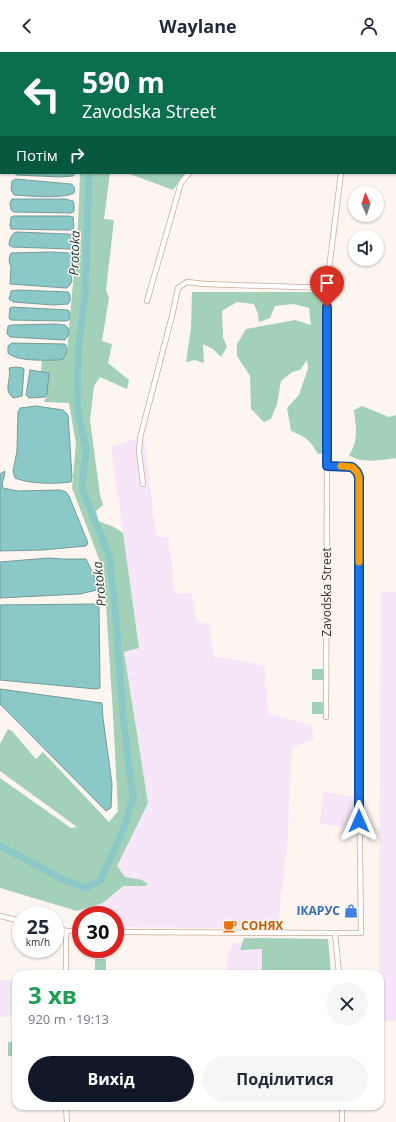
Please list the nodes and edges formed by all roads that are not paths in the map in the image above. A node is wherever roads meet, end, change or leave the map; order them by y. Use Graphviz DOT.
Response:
graph roads {
  1 [pos="188,174"];
  2 [pos="341,174"];
  3 [pos="328,288"];
  4 [pos="147,301"];
  5 [pos="327,466"];
  6 [pos="143,484"];
  7 [pos="326,717"];
  8 [pos="0,916"];
  9 [pos="12,919"];
  10 [pos="66,931"];
  11 [pos="72,931"];
  12 [pos="124,932"];
  13 [pos="335,933"];
  14 [pos="66,970"];
  15 [pos="339,970"];
  16 [pos="66,1110"];
  17 [pos="342,1110"];
  18 [pos="342,1110"];
  19 [pos="66,1122"];
  20 [pos="338,1122"];
  21 [pos="342,1122"];
  1 -- 4 [label="street"];
  2 -- 3 [label="street, Zavodska Street"];
  3 -- 5 [label="street, Zavodska Street"];
  3 -- 6 [label="street"];
  5 -- 7 [label="street, Zavodska Street"];
  5 -- 13 [label="street"];
  8 -- 9 [label="street"];
  10 -- 11 [label="street"];
  10 -- 14 [label="street"];
  12 -- 13 [label="street"];
  13 -- 15 [label="street"];
  16 -- 19 [label="street"];
  17 -- 20 [label="street"];
  18 -- 21 [label="street"];
}
